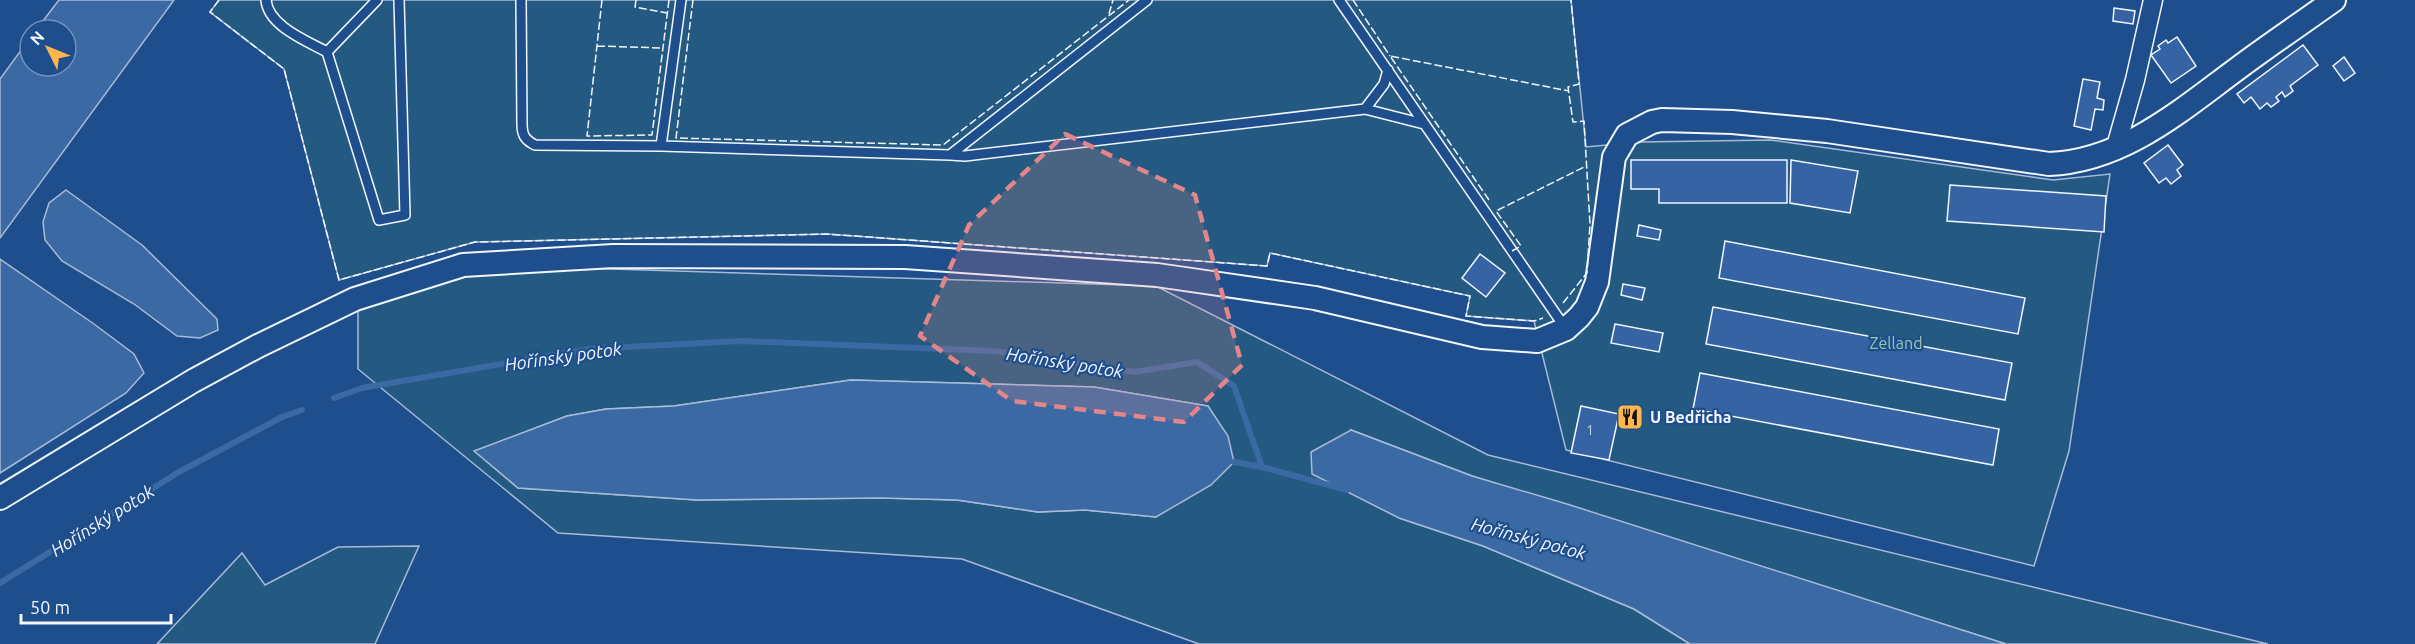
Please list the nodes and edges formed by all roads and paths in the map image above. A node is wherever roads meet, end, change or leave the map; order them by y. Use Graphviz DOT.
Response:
graph roads {
  1 [pos="266,0"];
  2 [pos="377,0"];
  3 [pos="399,0"];
  4 [pos="521,0"];
  5 [pos="681,0"];
  6 [pos="1147,0"];
  7 [pos="1340,0"];
  8 [pos="2153,0"];
  9 [pos="2334,0"];
  10 [pos="327,51"];
  11 [pos="1388,70"];
  12 [pos="1365,109"];
  13 [pos="1424,124"];
  14 [pos="661,146"];
  15 [pos="2115,150"];
  16 [pos="950,155"];
  17 [pos="1566,329"];
  18 [pos="0,498"];
  1 -- 10 [label="lane"];
  2 -- 10 [label="lane"];
  3 -- 10 [label="lane"];
  4 -- 14 [label="lane"];
  5 -- 14 [label="lane"];
  6 -- 16 [label="lane"];
  7 -- 11 [label="lane"];
  8 -- 15 [label="street"];
  9 -- 15 [label="street"];
  11 -- 12 [label="lane"];
  11 -- 13 [label="lane"];
  12 -- 13 [label="lane"];
  12 -- 16 [label="lane"];
  13 -- 17 [label="lane"];
  14 -- 16 [label="lane"];
  15 -- 17 [label="street"];
  17 -- 18 [label="street"];
}
